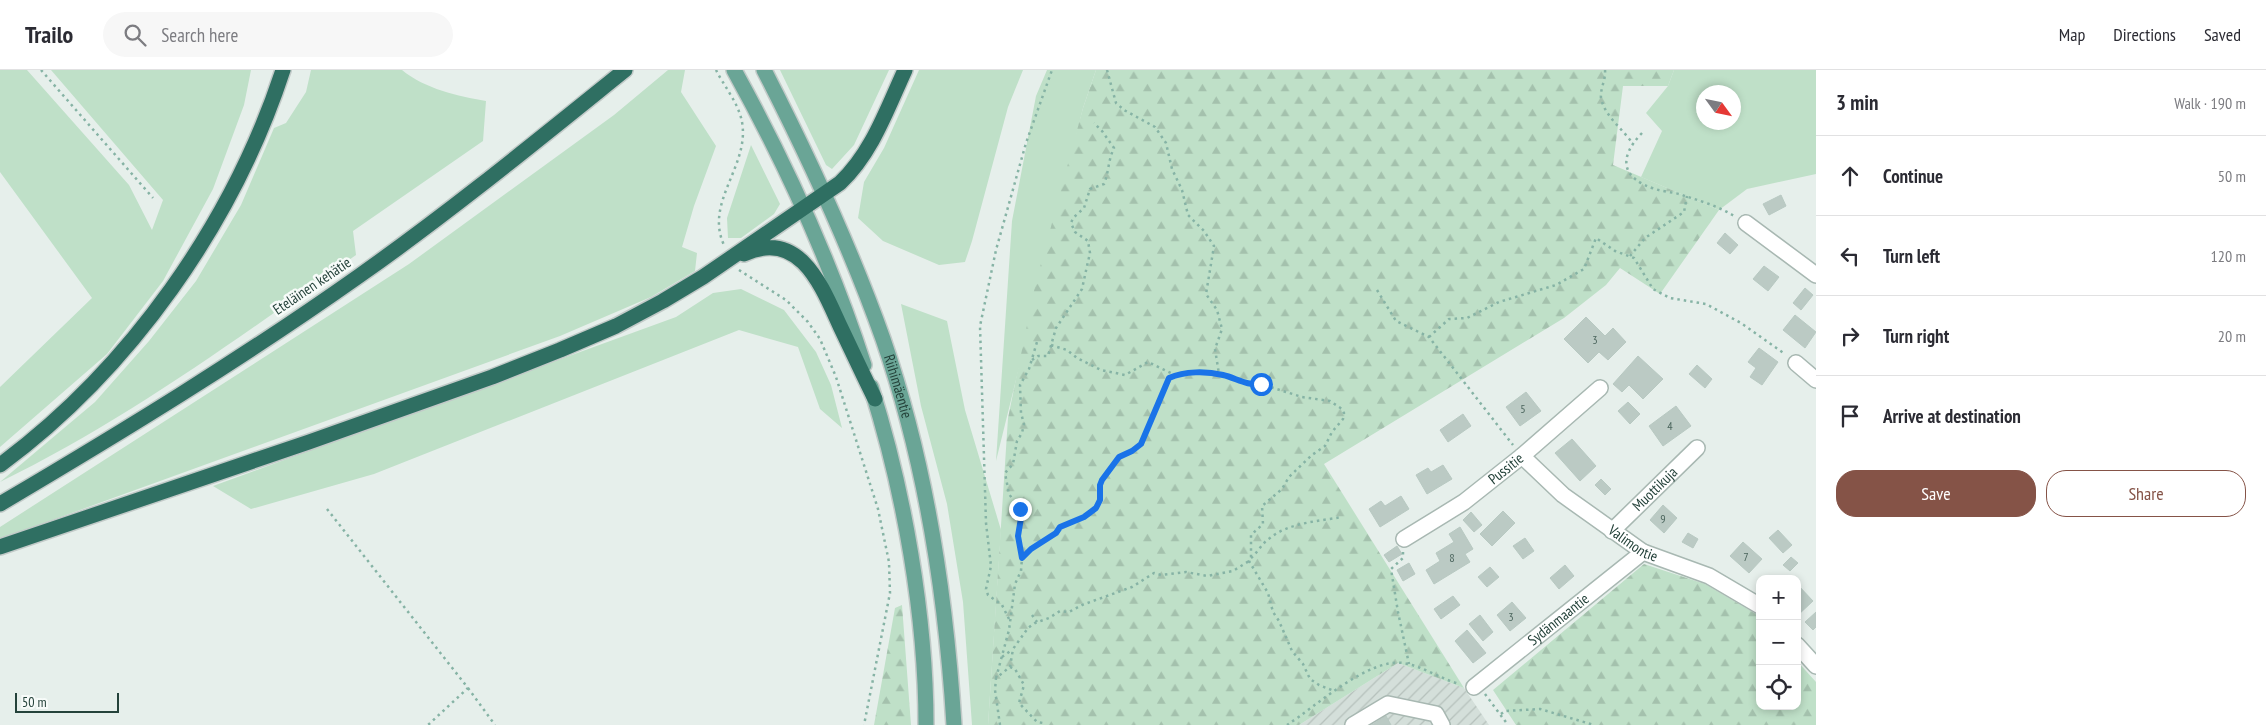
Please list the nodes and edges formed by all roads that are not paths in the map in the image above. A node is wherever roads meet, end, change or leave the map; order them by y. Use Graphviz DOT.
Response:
graph roads {
  1 [pos="283,70"];
  2 [pos="625,70"];
  3 [pos="734,70"];
  4 [pos="764,70"];
  5 [pos="905,70"];
  6 [pos="825,192"];
  7 [pos="803,207"];
  8 [pos="1746,224"];
  9 [pos="720,265"];
  10 [pos="1816,275"];
  11 [pos="1796,363"];
  12 [pos="1816,380"];
  13 [pos="1600,388"];
  14 [pos="875,399"];
  15 [pos="1697,448"];
  16 [pos="1522,456"];
  17 [pos="0,465"];
  18 [pos="0,504"];
  19 [pos="1612,531"];
  20 [pos="1404,538"];
  21 [pos="0,547"];
  22 [pos="1643,552"];
  23 [pos="1756,604"];
  24 [pos="1801,649"];
  25 [pos="1816,666"];
  26 [pos="1474,687"];
  27 [pos="926,722"];
  28 [pos="954,725"];
  29 [pos="1353,725"];
  30 [pos="1442,725"];
  1 -- 17 [label="highway"];
  2 -- 18 [label="highway, Eteläinen kehätie"];
  3 -- 7 [label="main road, Riihimäentie"];
  4 -- 6 [label="main road, Riihimäentie"];
  5 -- 6 [label="highway"];
  6 -- 7 [label="highway"];
  6 -- 28 [label="main road, Riihimäentie"];
  7 -- 9 [label="highway"];
  7 -- 14 [label="main road, Riihimäentie"];
  8 -- 10 [label="street"];
  9 -- 14 [label="highway"];
  9 -- 21 [label="highway"];
  11 -- 12 [label="street"];
  13 -- 16 [label="street, Pussitie"];
  14 -- 27 [label="main road, Riihimäentie"];
  15 -- 19 [label="street, Muottikuja"];
  16 -- 19 [label="street, Valimontie"];
  16 -- 20 [label="street, Pussitie"];
  19 -- 22 [label="street, Valimontie"];
  22 -- 23 [label="street, Valimontie"];
  22 -- 26 [label="street, Sydänmaantie"];
  24 -- 25 [label="street"];
  29 -- 30 [label="street"];
}
